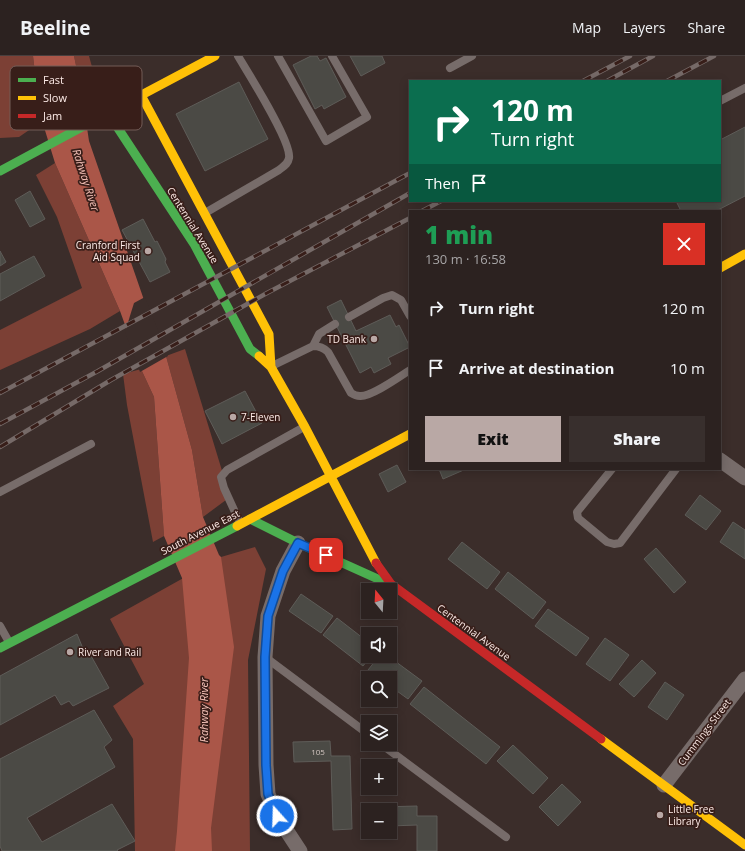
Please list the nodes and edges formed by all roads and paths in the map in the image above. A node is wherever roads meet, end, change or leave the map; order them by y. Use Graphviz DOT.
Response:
graph roads {
  1 [pos="215,56"];
  2 [pos="238,56"];
  3 [pos="278,56"];
  4 [pos="332,56"];
  5 [pos="472,56"];
  6 [pos="450,68"];
  7 [pos="745,88"];
  8 [pos="142,94"];
  9 [pos="142,97"];
  10 [pos="721,100"];
  11 [pos="76,130"];
  12 [pos="119,130"];
  13 [pos="0,171"];
  14 [pos="204,213"];
  15 [pos="745,254"];
  16 [pos="721,267"];
  17 [pos="409,314"];
  18 [pos="349,317"];
  19 [pos="335,324"];
  20 [pos="313,346"];
  21 [pos="271,367"];
  22 [pos="409,371"];
  23 [pos="304,427"];
  24 [pos="409,435"];
  25 [pos="91,444"];
  26 [pos="721,461"];
  27 [pos="611,470"];
  28 [pos="675,470"];
  29 [pos="330,476"];
  30 [pos="745,478"];
  31 [pos="0,492"];
  32 [pos="250,519"];
  33 [pos="237,526"];
  34 [pos="298,543"];
  35 [pos="389,583"];
  36 [pos="390,583"];
  37 [pos="397,588"];
  38 [pos="0,626"];
  39 [pos="9,643"];
  40 [pos="0,648"];
  41 [pos="265,657"];
  42 [pos="745,679"];
  43 [pos="361,729"];
  44 [pos="390,751"];
  45 [pos="664,785"];
  46 [pos="506,837"];
  47 [pos="745,845"];
  48 [pos="300,851"];
  1 -- 8 [label="street"];
  2 -- 14 [label="lane"];
  3 -- 4 [label="lane"];
  5 -- 6 [label="lane"];
  7 -- 10 [label="lane"];
  9 -- 14 [label="street, Centennial Avenue"];
  11 -- 13 [label="street"];
  12 -- 21 [label="street, Centennial Avenue"];
  14 -- 21 [label="street, Centennial Avenue"];
  15 -- 16 [label="street"];
  17 -- 18 [label="lane"];
  19 -- 20 [label="lane"];
  20 -- 21 [label="lane"];
  20 -- 22 [label="lane"];
  21 -- 23 [label="street, Centennial Avenue"];
  23 -- 29 [label="street, Centennial Avenue"];
  23 -- 33 [label="lane"];
  24 -- 29 [label="street, South Avenue East"];
  25 -- 31 [label="lane"];
  26 -- 30 [label="street"];
  27 -- 28 [label="lane"];
  29 -- 32 [label="street, South Avenue East"];
  29 -- 36 [label="street, Centennial Avenue"];
  32 -- 33 [label="street, South Avenue East"];
  32 -- 34 [label="street"];
  33 -- 39 [label="street, South Avenue East"];
  34 -- 35 [label="street"];
  34 -- 41 [label="street"];
  37 -- 45 [label="street, Centennial Avenue"];
  38 -- 39 [label="lane"];
  39 -- 40 [label="street, South Avenue East"];
  41 -- 43 [label="lane"];
  41 -- 48 [label="street"];
  42 -- 45 [label="street, Cummings Street"];
  44 -- 46 [label="lane"];
  45 -- 47 [label="street, Centennial Avenue"];
}
